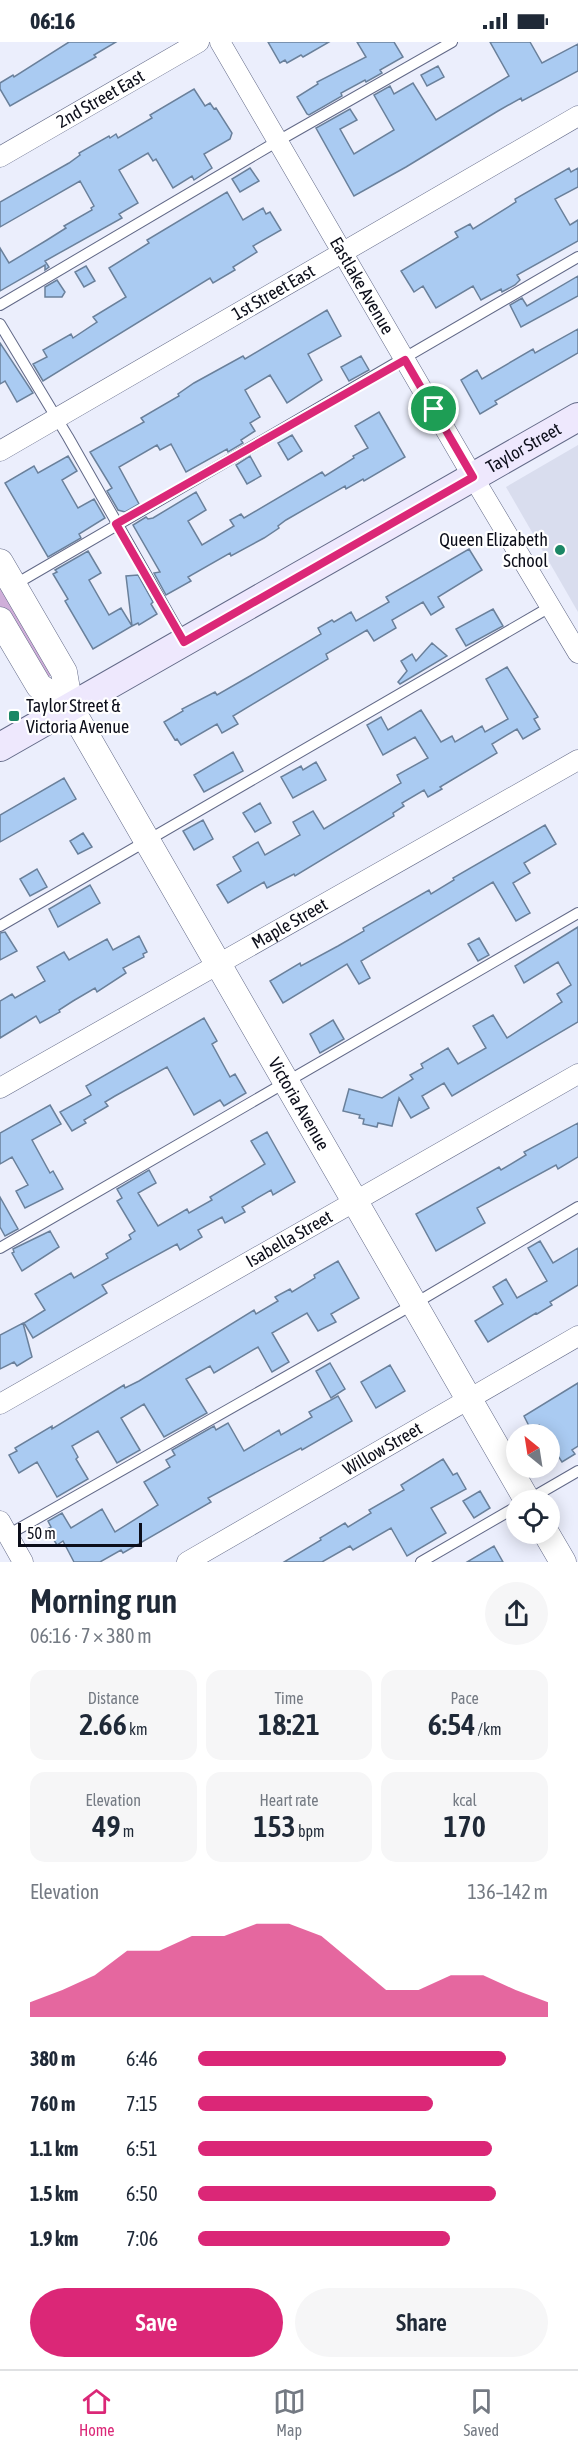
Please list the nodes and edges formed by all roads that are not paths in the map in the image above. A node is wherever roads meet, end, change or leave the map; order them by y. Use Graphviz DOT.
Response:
graph roads {
  1 [pos="199,42"];
  2 [pos="220,42"];
  3 [pos="452,42"];
  4 [pos="578,116"];
  5 [pos="278,141"];
  6 [pos="0,157"];
  7 [pos="342,252"];
  8 [pos="578,257"];
  9 [pos="0,305"];
  10 [pos="0,324"];
  11 [pos="405,360"];
  12 [pos="578,417"];
  13 [pos="55,418"];
  14 [pos="0,451"];
  15 [pos="473,477"];
  16 [pos="116,524"];
  17 [pos="0,561"];
  18 [pos="14,585"];
  19 [pos="550,607"];
  20 [pos="0,620"];
  21 [pos="184,642"];
  22 [pos="578,654"];
  23 [pos="70,707"];
  24 [pos="0,747"];
  25 [pos="578,760"];
  26 [pos="147,841"];
  27 [pos="578,913"];
  28 [pos="0,926"];
  29 [pos="218,964"];
  30 [pos="578,1074"];
  31 [pos="287,1083"];
  32 [pos="0,1088"];
  33 [pos="355,1201"];
  34 [pos="578,1207"];
  35 [pos="0,1248"];
  36 [pos="414,1304"];
  37 [pos="578,1336"];
  38 [pos="469,1399"];
  39 [pos="0,1404"];
  40 [pos="578,1471"];
  41 [pos="522,1490"];
  42 [pos="545,1490"];
  43 [pos="506,1513"];
  44 [pos="3,1532"];
  45 [pos="552,1544"];
  46 [pos="24,1562"];
  47 [pos="187,1562"];
  48 [pos="421,1562"];
  49 [pos="563,1562"];
  1 -- 6 [label="street, 2nd Street East"];
  2 -- 5 [label="street, Eastlake Avenue"];
  3 -- 5 [label="lane"];
  4 -- 7 [label="street, 1st Street East"];
  5 -- 7 [label="street, Eastlake Avenue"];
  5 -- 9 [label="lane"];
  7 -- 11 [label="street, Eastlake Avenue"];
  7 -- 13 [label="street, 1st Street East"];
  8 -- 11 [label="lane"];
  10 -- 13 [label="lane"];
  11 -- 15 [label="street, Eastlake Avenue"];
  11 -- 16 [label="lane"];
  12 -- 15 [label="main road, Taylor Street"];
  13 -- 14 [label="street, 1st Street East"];
  13 -- 16 [label="lane"];
  15 -- 19 [label="street, Eastlake Avenue"];
  15 -- 21 [label="main road, Taylor Street"];
  16 -- 18 [label="lane"];
  16 -- 21 [label="lane"];
  17 -- 18 [label="street, Victoria Avenue"];
  18 -- 23 [label="street, Victoria Avenue"];
  19 -- 22 [label="street, Eastlake Avenue"];
  19 -- 26 [label="lane"];
  20 -- 23 [label="street, Victoria Avenue"];
  21 -- 23 [label="main road, Taylor Street"];
  23 -- 24 [label="main road, Taylor Street"];
  23 -- 26 [label="street, Victoria Avenue"];
  25 -- 29 [label="street, Maple Street"];
  26 -- 28 [label="lane"];
  26 -- 29 [label="street, Victoria Avenue"];
  27 -- 31 [label="lane"];
  29 -- 31 [label="street, Victoria Avenue"];
  29 -- 32 [label="street, Maple Street"];
  30 -- 33 [label="street, Isabella Street"];
  31 -- 33 [label="street, Victoria Avenue"];
  31 -- 35 [label="lane"];
  33 -- 36 [label="street, Victoria Avenue"];
  33 -- 39 [label="street, Isabella Street"];
  34 -- 36 [label="lane"];
  36 -- 38 [label="street, Victoria Avenue"];
  36 -- 44 [label="lane"];
  37 -- 38 [label="street, Willow Street"];
  38 -- 41 [label="street, Victoria Avenue"];
  38 -- 47 [label="street, Willow Street"];
  40 -- 42 [label="lane"];
  43 -- 48 [label="lane"];
  44 -- 46 [label="street"];
  45 -- 49 [label="street"];
}
